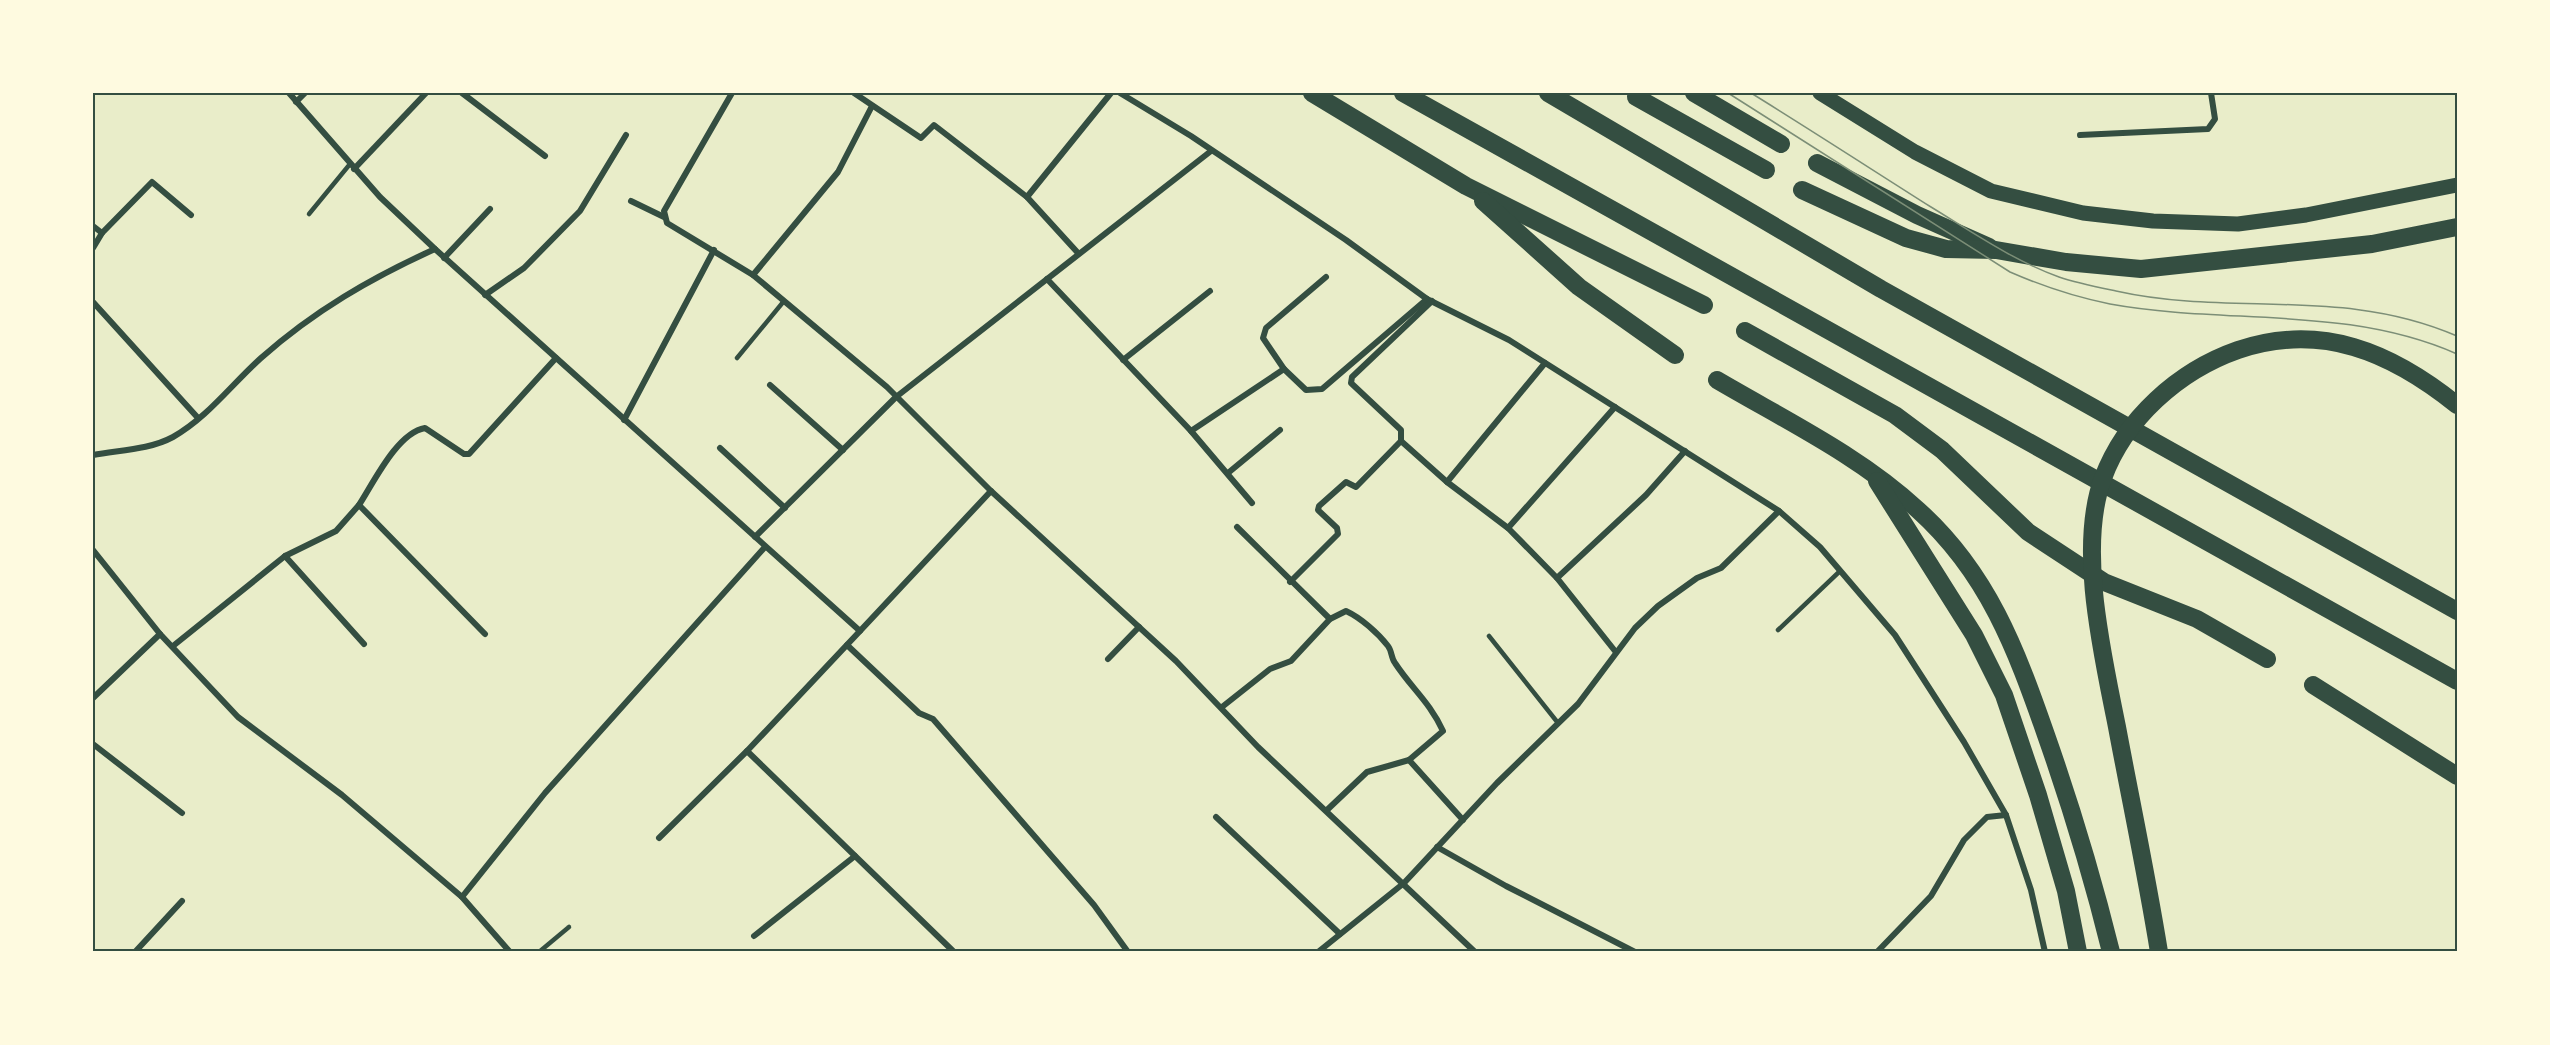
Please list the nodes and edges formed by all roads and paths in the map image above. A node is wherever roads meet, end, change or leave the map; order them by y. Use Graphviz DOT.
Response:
graph roads {
  1 [pos="289,93"];
  2 [pos="305,93"];
  3 [pos="426,93"];
  4 [pos="462,93"];
  5 [pos="732,93"];
  6 [pos="854,93"];
  7 [pos="1111,93"];
  8 [pos="1120,93"];
  9 [pos="1312,93"];
  10 [pos="1403,93"];
  11 [pos="1548,93"];
  12 [pos="1694,93"];
  13 [pos="1820,93"];
  14 [pos="2211,93"];
  15 [pos="1636,97"];
  16 [pos="296,102"];
  17 [pos="872,106"];
  18 [pos="626,135"];
  19 [pos="2080,135"];
  20 [pos="1780,144"];
  21 [pos="1211,151"];
  22 [pos="545,156"];
  23 [pos="1818,163"];
  24 [pos="352,166"];
  25 [pos="1766,170"];
  26 [pos="2457,185"];
  27 [pos="1466,186"];
  28 [pos="1802,190"];
  29 [pos="1027,197"];
  30 [pos="632,201"];
  31 [pos="490,209"];
  32 [pos="309,214"];
  33 [pos="191,215"];
  34 [pos="664,217"];
  35 [pos="93,226"];
  36 [pos="2457,227"];
  37 [pos="102,233"];
  38 [pos="93,248"];
  39 [pos="435,249"];
  40 [pos="714,250"];
  41 [pos="1996,250"];
  42 [pos="1078,253"];
  43 [pos="444,258"];
  44 [pos="753,275"];
  45 [pos="1326,278"];
  46 [pos="1047,279"];
  47 [pos="1210,291"];
  48 [pos="486,295"];
  49 [pos="1430,300"];
  50 [pos="784,301"];
  51 [pos="93,302"];
  52 [pos="1704,305"];
  53 [pos="1745,332"];
  54 [pos="1675,355"];
  55 [pos="556,358"];
  56 [pos="737,358"];
  57 [pos="1123,360"];
  58 [pos="1545,363"];
  59 [pos="1284,369"];
  60 [pos="1717,380"];
  61 [pos="770,385"];
  62 [pos="896,397"];
  63 [pos="2457,405"];
  64 [pos="1615,407"];
  65 [pos="198,418"];
  66 [pos="624,420"];
  67 [pos="1191,430"];
  68 [pos="1280,430"];
  69 [pos="1401,441"];
  70 [pos="720,448"];
  71 [pos="843,450"];
  72 [pos="1685,451"];
  73 [pos="93,455"];
  74 [pos="1871,472"];
  75 [pos="1228,473"];
  76 [pos="1447,482"];
  77 [pos="991,491"];
  78 [pos="1252,503"];
  79 [pos="359,505"];
  80 [pos="785,508"];
  81 [pos="1779,511"];
  82 [pos="1237,527"];
  83 [pos="1508,528"];
  84 [pos="755,537"];
  85 [pos="765,547"];
  86 [pos="93,550"];
  87 [pos="285,556"];
  88 [pos="1839,572"];
  89 [pos="1557,578"];
  90 [pos="1290,582"];
  91 [pos="2457,611"];
  92 [pos="1330,619"];
  93 [pos="1139,627"];
  94 [pos="1778,630"];
  95 [pos="860,631"];
  96 [pos="160,634"];
  97 [pos="485,634"];
  98 [pos="1489,636"];
  99 [pos="364,644"];
  100 [pos="847,645"];
  101 [pos="173,646"];
  102 [pos="1615,651"];
  103 [pos="1108,659"];
  104 [pos="2267,659"];
  105 [pos="2457,681"];
  106 [pos="2313,685"];
  107 [pos="93,698"];
  108 [pos="1222,707"];
  109 [pos="1558,723"];
  110 [pos="93,744"];
  111 [pos="747,751"];
  112 [pos="1409,760"];
  113 [pos="2457,776"];
  114 [pos="1327,810"];
  115 [pos="182,813"];
  116 [pos="2006,815"];
  117 [pos="1216,817"];
  118 [pos="1463,820"];
  119 [pos="659,838"];
  120 [pos="1437,847"];
  121 [pos="855,856"];
  122 [pos="1404,883"];
  123 [pos="462,897"];
  124 [pos="182,901"];
  125 [pos="569,927"];
  126 [pos="1340,934"];
  127 [pos="754,936"];
  128 [pos="135,952"];
  129 [pos="510,952"];
  130 [pos="539,952"];
  131 [pos="954,952"];
  132 [pos="1128,952"];
  133 [pos="1318,952"];
  134 [pos="1475,952"];
  135 [pos="1635,952"];
  136 [pos="1877,952"];
  137 [pos="2045,952"];
  138 [pos="2078,952"];
  139 [pos="2111,952"];
  140 [pos="2159,952"];
  1 -- 16 [label="street"];
  2 -- 16 [label="street"];
  3 -- 24 [label="street"];
  4 -- 22 [label="street"];
  5 -- 34 [label="street"];
  6 -- 17 [label="street"];
  7 -- 29 [label="street"];
  8 -- 21 [label="street"];
  9 -- 27 [label="highway"];
  10 -- 105 [label="highway"];
  11 -- 91 [label="highway"];
  12 -- 20 [label="highway"];
  13 -- 26 [label="main road"];
  14 -- 19 [label="street"];
  15 -- 25 [label="highway"];
  16 -- 24 [label="street"];
  17 -- 29 [label="street"];
  17 -- 44 [label="street"];
  18 -- 48 [label="street"];
  21 -- 42 [label="street"];
  21 -- 49 [label="street"];
  23 -- 41 [label="highway"];
  24 -- 32 [label="lane"];
  24 -- 39 [label="street"];
  27 -- 52 [label="highway"];
  27 -- 54 [label="highway"];
  28 -- 41 [label="highway"];
  29 -- 42 [label="street"];
  30 -- 34 [label="street"];
  31 -- 43 [label="street"];
  33 -- 37 [label="street"];
  34 -- 40 [label="street"];
  35 -- 37 [label="street"];
  36 -- 41 [label="highway"];
  37 -- 38 [label="street"];
  39 -- 43 [label="street"];
  39 -- 65 [label="street"];
  40 -- 44 [label="street"];
  40 -- 66 [label="street"];
  42 -- 46 [label="street"];
  43 -- 48 [label="street"];
  44 -- 50 [label="street"];
  45 -- 59 [label="street"];
  46 -- 57 [label="street"];
  46 -- 62 [label="street"];
  47 -- 57 [label="street"];
  48 -- 55 [label="street"];
  49 -- 58 [label="street"];
  49 -- 59 [label="street"];
  49 -- 69 [label="street"];
  50 -- 56 [label="lane"];
  50 -- 62 [label="street"];
  51 -- 65 [label="street"];
  53 -- 104 [label="highway"];
  55 -- 66 [label="street"];
  55 -- 79 [label="street"];
  57 -- 67 [label="street"];
  58 -- 64 [label="street"];
  58 -- 76 [label="street"];
  59 -- 67 [label="street"];
  60 -- 74 [label="highway"];
  61 -- 71 [label="street"];
  62 -- 71 [label="street"];
  62 -- 77 [label="street"];
  63 -- 140 [label="highway"];
  64 -- 72 [label="street"];
  64 -- 83 [label="street"];
  65 -- 73 [label="street"];
  66 -- 84 [label="street"];
  67 -- 75 [label="street"];
  68 -- 75 [label="street"];
  69 -- 76 [label="street"];
  69 -- 90 [label="street"];
  70 -- 80 [label="street"];
  71 -- 80 [label="street"];
  72 -- 81 [label="street"];
  72 -- 89 [label="street"];
  74 -- 138 [label="highway"];
  74 -- 139 [label="highway"];
  75 -- 78 [label="street"];
  76 -- 83 [label="street"];
  77 -- 93 [label="street"];
  77 -- 95 [label="street"];
  79 -- 87 [label="street"];
  79 -- 97 [label="street"];
  80 -- 84 [label="street"];
  81 -- 88 [label="street"];
  81 -- 102 [label="street"];
  82 -- 90 [label="street"];
  83 -- 89 [label="street"];
  84 -- 85 [label="street"];
  85 -- 95 [label="street"];
  85 -- 123 [label="street"];
  86 -- 96 [label="street"];
  87 -- 99 [label="street"];
  87 -- 101 [label="street"];
  88 -- 94 [label="lane"];
  88 -- 116 [label="street"];
  89 -- 102 [label="street"];
  90 -- 92 [label="street"];
  92 -- 108 [label="street"];
  92 -- 112 [label="street"];
  93 -- 103 [label="street"];
  93 -- 108 [label="street"];
  95 -- 100 [label="street"];
  96 -- 101 [label="street"];
  96 -- 107 [label="street"];
  98 -- 109 [label="lane"];
  100 -- 111 [label="street"];
  100 -- 132 [label="street"];
  101 -- 123 [label="street"];
  102 -- 109 [label="street"];
  106 -- 113 [label="highway"];
  108 -- 114 [label="street"];
  109 -- 118 [label="street"];
  110 -- 115 [label="street"];
  111 -- 119 [label="street"];
  111 -- 121 [label="street"];
  112 -- 114 [label="street"];
  112 -- 118 [label="street"];
  114 -- 122 [label="street"];
  116 -- 136 [label="street"];
  116 -- 137 [label="street"];
  117 -- 126 [label="street"];
  118 -- 120 [label="street"];
  120 -- 122 [label="street"];
  120 -- 135 [label="street"];
  121 -- 127 [label="street"];
  121 -- 131 [label="street"];
  122 -- 126 [label="street"];
  122 -- 134 [label="street"];
  123 -- 129 [label="street"];
  124 -- 128 [label="street"];
  125 -- 130 [label="lane"];
  126 -- 133 [label="street"];
}
